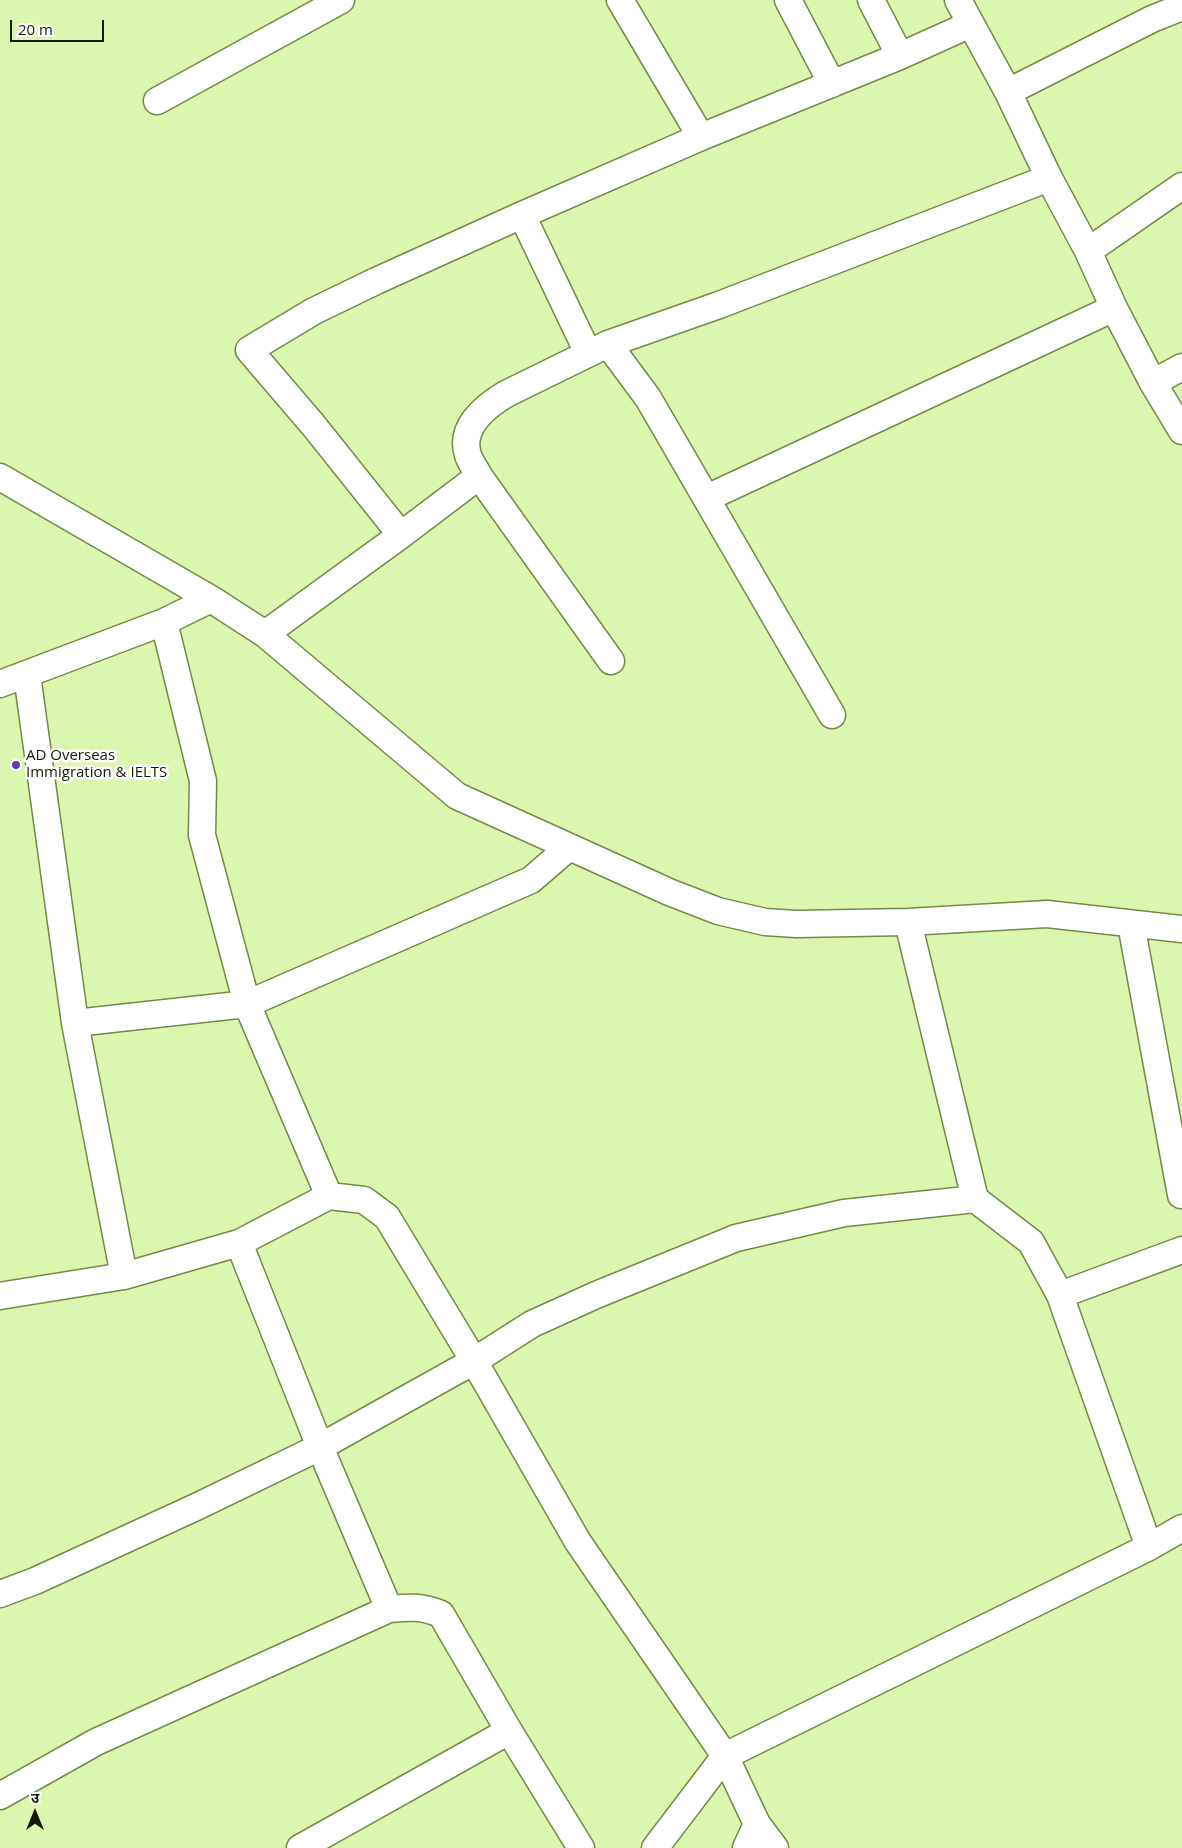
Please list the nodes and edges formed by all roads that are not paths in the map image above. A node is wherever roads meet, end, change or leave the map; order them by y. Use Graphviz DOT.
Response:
graph roads {
  1 [pos="341,0"];
  2 [pos="620,0"];
  3 [pos="788,0"];
  4 [pos="871,0"];
  5 [pos="958,0"];
  6 [pos="1182,7"];
  7 [pos="971,24"];
  8 [pos="900,56"];
  9 [pos="832,84"];
  10 [pos="1008,92"];
  11 [pos="157,101"];
  12 [pos="702,137"];
  13 [pos="1049,178"];
  14 [pos="1182,186"];
  15 [pos="522,215"];
  16 [pos="1088,251"];
  17 [pos="1114,308"];
  18 [pos="598,349"];
  19 [pos="1182,367"];
  20 [pos="1153,383"];
  21 [pos="1182,431"];
  22 [pos="0,476"];
  23 [pos="479,476"];
  24 [pos="707,498"];
  25 [pos="401,535"];
  26 [pos="211,599"];
  27 [pos="164,622"];
  28 [pos="265,634"];
  29 [pos="611,661"];
  30 [pos="26,675"];
  31 [pos="0,684"];
  32 [pos="832,715"];
  33 [pos="568,848"];
  34 [pos="908,922"];
  35 [pos="1131,924"];
  36 [pos="1182,929"];
  37 [pos="247,1004"];
  38 [pos="75,1023"];
  39 [pos="1181,1195"];
  40 [pos="328,1196"];
  41 [pos="975,1199"];
  42 [pos="238,1243"];
  43 [pos="1182,1250"];
  44 [pos="124,1276"];
  45 [pos="1060,1294"];
  46 [pos="0,1296"];
  47 [pos="474,1361"];
  48 [pos="320,1447"];
  49 [pos="1182,1528"];
  50 [pos="1149,1547"];
  51 [pos="0,1594"];
  52 [pos="389,1609"];
  53 [pos="509,1732"];
  54 [pos="725,1756"];
  55 [pos="0,1796"];
  56 [pos="757,1824"];
  57 [pos="300,1848"];
  58 [pos="581,1848"];
  59 [pos="655,1848"];
  60 [pos="746,1848"];
  61 [pos="776,1848"];
  1 -- 11 [label="street"];
  2 -- 12 [label="street"];
  3 -- 9 [label="street"];
  4 -- 8 [label="street"];
  5 -- 7 [label="street"];
  6 -- 10 [label="street"];
  7 -- 8 [label="street"];
  7 -- 10 [label="street"];
  8 -- 9 [label="street"];
  9 -- 12 [label="street"];
  10 -- 13 [label="street"];
  12 -- 15 [label="street"];
  13 -- 16 [label="street"];
  13 -- 18 [label="street"];
  14 -- 16 [label="street"];
  15 -- 18 [label="street"];
  15 -- 25 [label="street"];
  16 -- 17 [label="street"];
  17 -- 20 [label="street"];
  17 -- 24 [label="street"];
  18 -- 23 [label="street"];
  18 -- 24 [label="street"];
  19 -- 20 [label="street"];
  20 -- 21 [label="street"];
  22 -- 26 [label="street"];
  23 -- 25 [label="street"];
  23 -- 29 [label="street"];
  24 -- 32 [label="street"];
  25 -- 28 [label="street"];
  26 -- 27 [label="street"];
  26 -- 28 [label="street"];
  27 -- 30 [label="street"];
  27 -- 37 [label="street"];
  28 -- 33 [label="street"];
  30 -- 31 [label="street"];
  30 -- 38 [label="street"];
  33 -- 34 [label="street"];
  33 -- 37 [label="street"];
  34 -- 35 [label="street"];
  34 -- 41 [label="street"];
  35 -- 36 [label="street"];
  35 -- 39 [label="street"];
  37 -- 38 [label="street"];
  37 -- 40 [label="street"];
  38 -- 44 [label="street"];
  40 -- 42 [label="street"];
  40 -- 47 [label="street"];
  41 -- 45 [label="street"];
  41 -- 47 [label="street"];
  42 -- 44 [label="street"];
  42 -- 48 [label="street"];
  43 -- 45 [label="street"];
  44 -- 46 [label="street"];
  45 -- 50 [label="street"];
  47 -- 48 [label="street"];
  47 -- 54 [label="street"];
  48 -- 51 [label="street"];
  48 -- 52 [label="street"];
  49 -- 50 [label="street"];
  50 -- 54 [label="street"];
  52 -- 53 [label="street"];
  52 -- 55 [label="street"];
  53 -- 57 [label="street"];
  53 -- 58 [label="street"];
  54 -- 56 [label="street"];
  54 -- 59 [label="street"];
  56 -- 60 [label="street"];
  56 -- 61 [label="street"];
}
